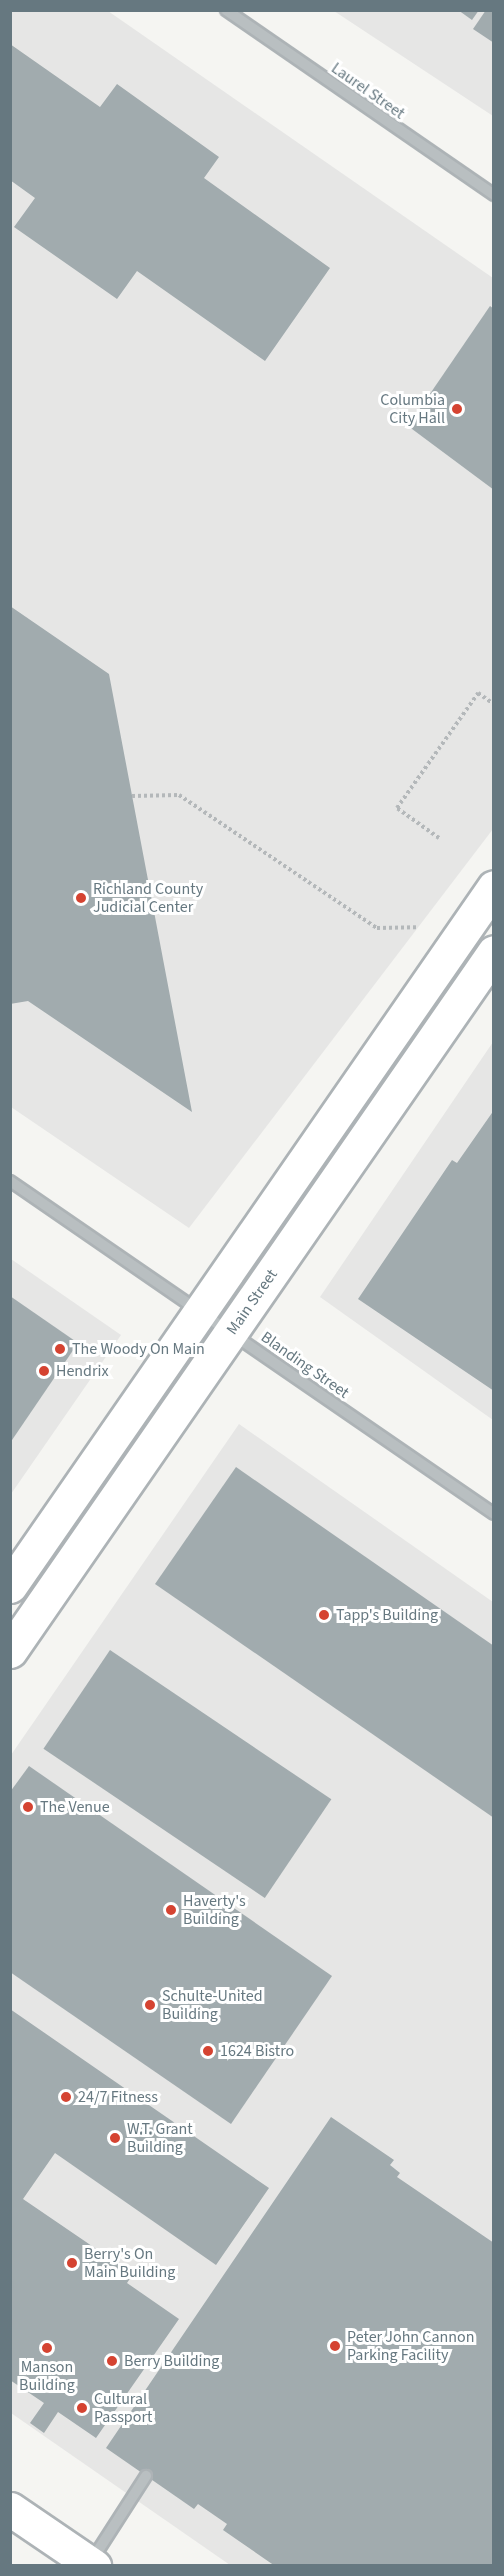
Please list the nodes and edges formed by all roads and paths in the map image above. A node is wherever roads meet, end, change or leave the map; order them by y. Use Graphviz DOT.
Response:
graph roads {
  1 [pos="226,10"];
  2 [pos="494,195"];
  3 [pos="494,704"];
  4 [pos="132,796"];
  5 [pos="439,838"];
  6 [pos="494,887"];
  7 [pos="428,927"];
  8 [pos="494,952"];
  9 [pos="10,1181"];
  10 [pos="201,1311"];
  11 [pos="231,1332"];
  12 [pos="494,1514"];
  13 [pos="10,1586"];
  14 [pos="10,1652"];
  15 [pos="146,2476"];
  16 [pos="10,2509"];
  17 [pos="92,2564"];
  1 -- 2 [label="street, Laurel Street"];
  3 -- 5 [label="path"];
  4 -- 7 [label="path"];
  6 -- 10 [label="main road"];
  8 -- 11 [label="main road, Main Street"];
  9 -- 10 [label="street, Blanding Street"];
  10 -- 11 [label="street, Blanding Street"];
  10 -- 13 [label="main road"];
  11 -- 12 [label="street, Blanding Street"];
  11 -- 14 [label="main road, Main Street"];
  15 -- 17 [label="street"];
  16 -- 17 [label="main road"];
}
